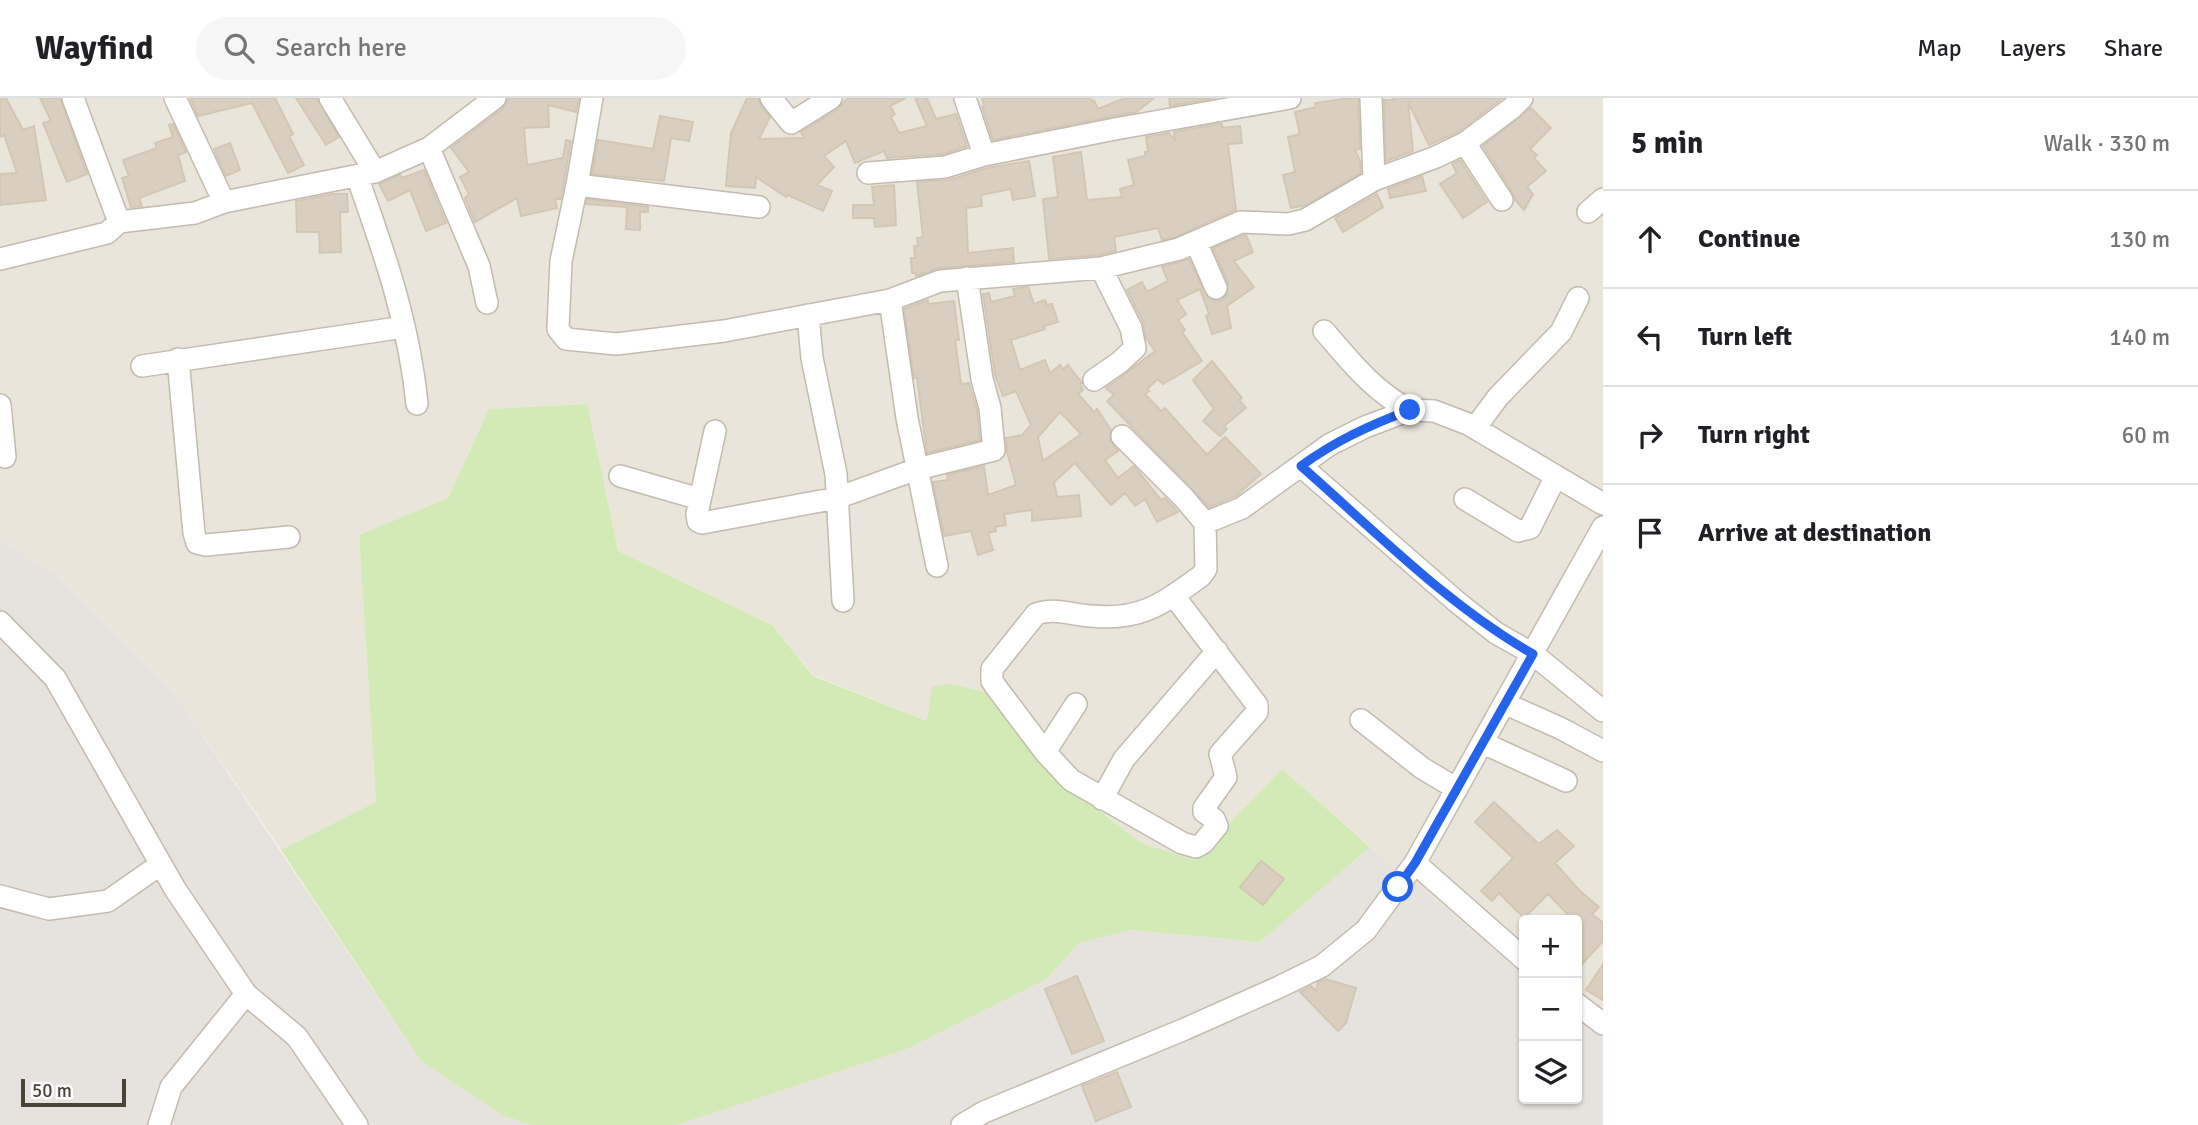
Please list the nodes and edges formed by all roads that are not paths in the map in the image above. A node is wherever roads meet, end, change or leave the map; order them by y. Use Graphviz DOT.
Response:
graph roads {
  1 [pos="73,98"];
  2 [pos="175,98"];
  3 [pos="330,98"];
  4 [pos="495,98"];
  5 [pos="592,98"];
  6 [pos="771,98"];
  7 [pos="831,98"];
  8 [pos="965,98"];
  9 [pos="1290,98"];
  10 [pos="1371,98"];
  11 [pos="1522,98"];
  12 [pos="1465,143"];
  13 [pos="429,148"];
  14 [pos="985,155"];
  15 [pos="868,173"];
  16 [pos="366,174"];
  17 [pos="1374,180"];
  18 [pos="577,185"];
  19 [pos="1502,200"];
  20 [pos="224,202"];
  21 [pos="759,207"];
  22 [pos="120,222"];
  23 [pos="1196,242"];
  24 [pos="0,258"];
  25 [pos="1101,268"];
  26 [pos="967,278"];
  27 [pos="1216,288"];
  28 [pos="1578,298"];
  29 [pos="890,300"];
  30 [pos="487,303"];
  31 [pos="808,315"];
  32 [pos="404,327"];
  33 [pos="1324,331"];
  34 [pos="178,359"];
  35 [pos="142,366"];
  36 [pos="1094,380"];
  37 [pos="417,404"];
  38 [pos="0,405"];
  39 [pos="1410,410"];
  40 [pos="1475,428"];
  41 [pos="715,431"];
  42 [pos="1122,436"];
  43 [pos="5,457"];
  44 [pos="1301,466"];
  45 [pos="917,469"];
  46 [pos="620,476"];
  47 [pos="1556,476"];
  48 [pos="837,498"];
  49 [pos="700,499"];
  50 [pos="1465,499"];
  51 [pos="1603,505"];
  52 [pos="1205,523"];
  53 [pos="1603,527"];
  54 [pos="289,537"];
  55 [pos="937,566"];
  56 [pos="1174,596"];
  57 [pos="843,601"];
  58 [pos="0,622"];
  59 [pos="1217,651"];
  60 [pos="1533,654"];
  61 [pos="1076,704"];
  62 [pos="1506,704"];
  63 [pos="1603,711"];
  64 [pos="1361,720"];
  65 [pos="1483,743"];
  66 [pos="1603,751"];
  67 [pos="1045,752"];
  68 [pos="1566,781"];
  69 [pos="1457,789"];
  70 [pos="1102,799"];
  71 [pos="1415,863"];
  72 [pos="161,864"];
  73 [pos="0,896"];
  74 [pos="1519,955"];
  75 [pos="246,994"];
  76 [pos="1582,1008"];
  77 [pos="1603,1024"];
  78 [pos="159,1125"];
  79 [pos="357,1125"];
  80 [pos="962,1125"];
  1 -- 22 [label="street"];
  2 -- 20 [label="street"];
  3 -- 16 [label="street"];
  4 -- 13 [label="street"];
  5 -- 18 [label="street"];
  6 -- 7 [label="street"];
  8 -- 14 [label="street"];
  9 -- 14 [label="street"];
  10 -- 17 [label="street"];
  11 -- 12 [label="street"];
  12 -- 17 [label="street"];
  12 -- 19 [label="street"];
  13 -- 16 [label="street"];
  13 -- 30 [label="street"];
  14 -- 15 [label="street"];
  16 -- 20 [label="street"];
  16 -- 32 [label="street"];
  17 -- 23 [label="street"];
  18 -- 21 [label="street"];
  18 -- 31 [label="street"];
  20 -- 22 [label="street"];
  22 -- 24 [label="street"];
  23 -- 25 [label="street"];
  23 -- 27 [label="street"];
  25 -- 26 [label="street"];
  25 -- 36 [label="street"];
  26 -- 29 [label="street"];
  26 -- 45 [label="street"];
  28 -- 40 [label="street"];
  29 -- 31 [label="street"];
  29 -- 45 [label="street"];
  31 -- 48 [label="street"];
  32 -- 34 [label="street"];
  32 -- 37 [label="street"];
  33 -- 39 [label="street"];
  34 -- 35 [label="street"];
  34 -- 54 [label="street"];
  38 -- 43 [label="street"];
  39 -- 40 [label="street"];
  39 -- 44 [label="street"];
  40 -- 47 [label="street"];
  41 -- 49 [label="street"];
  42 -- 52 [label="street"];
  44 -- 52 [label="street"];
  44 -- 60 [label="street"];
  45 -- 48 [label="street"];
  45 -- 55 [label="street"];
  46 -- 49 [label="street"];
  47 -- 50 [label="street"];
  47 -- 51 [label="street"];
  48 -- 49 [label="street"];
  48 -- 57 [label="street"];
  52 -- 56 [label="street"];
  53 -- 60 [label="street"];
  56 -- 59 [label="street"];
  56 -- 67 [label="street"];
  58 -- 72 [label="street"];
  59 -- 70 [label="street"];
  59 -- 70 [label="street"];
  60 -- 62 [label="street"];
  60 -- 63 [label="street"];
  61 -- 67 [label="street"];
  62 -- 65 [label="street"];
  62 -- 66 [label="street"];
  64 -- 69 [label="street"];
  65 -- 68 [label="street"];
  65 -- 69 [label="street"];
  67 -- 70 [label="street"];
  69 -- 71 [label="street"];
  71 -- 74 [label="street"];
  71 -- 80 [label="street"];
  72 -- 73 [label="street"];
  72 -- 75 [label="street"];
  75 -- 78 [label="street"];
  75 -- 79 [label="street"];
  76 -- 77 [label="street"];
}
